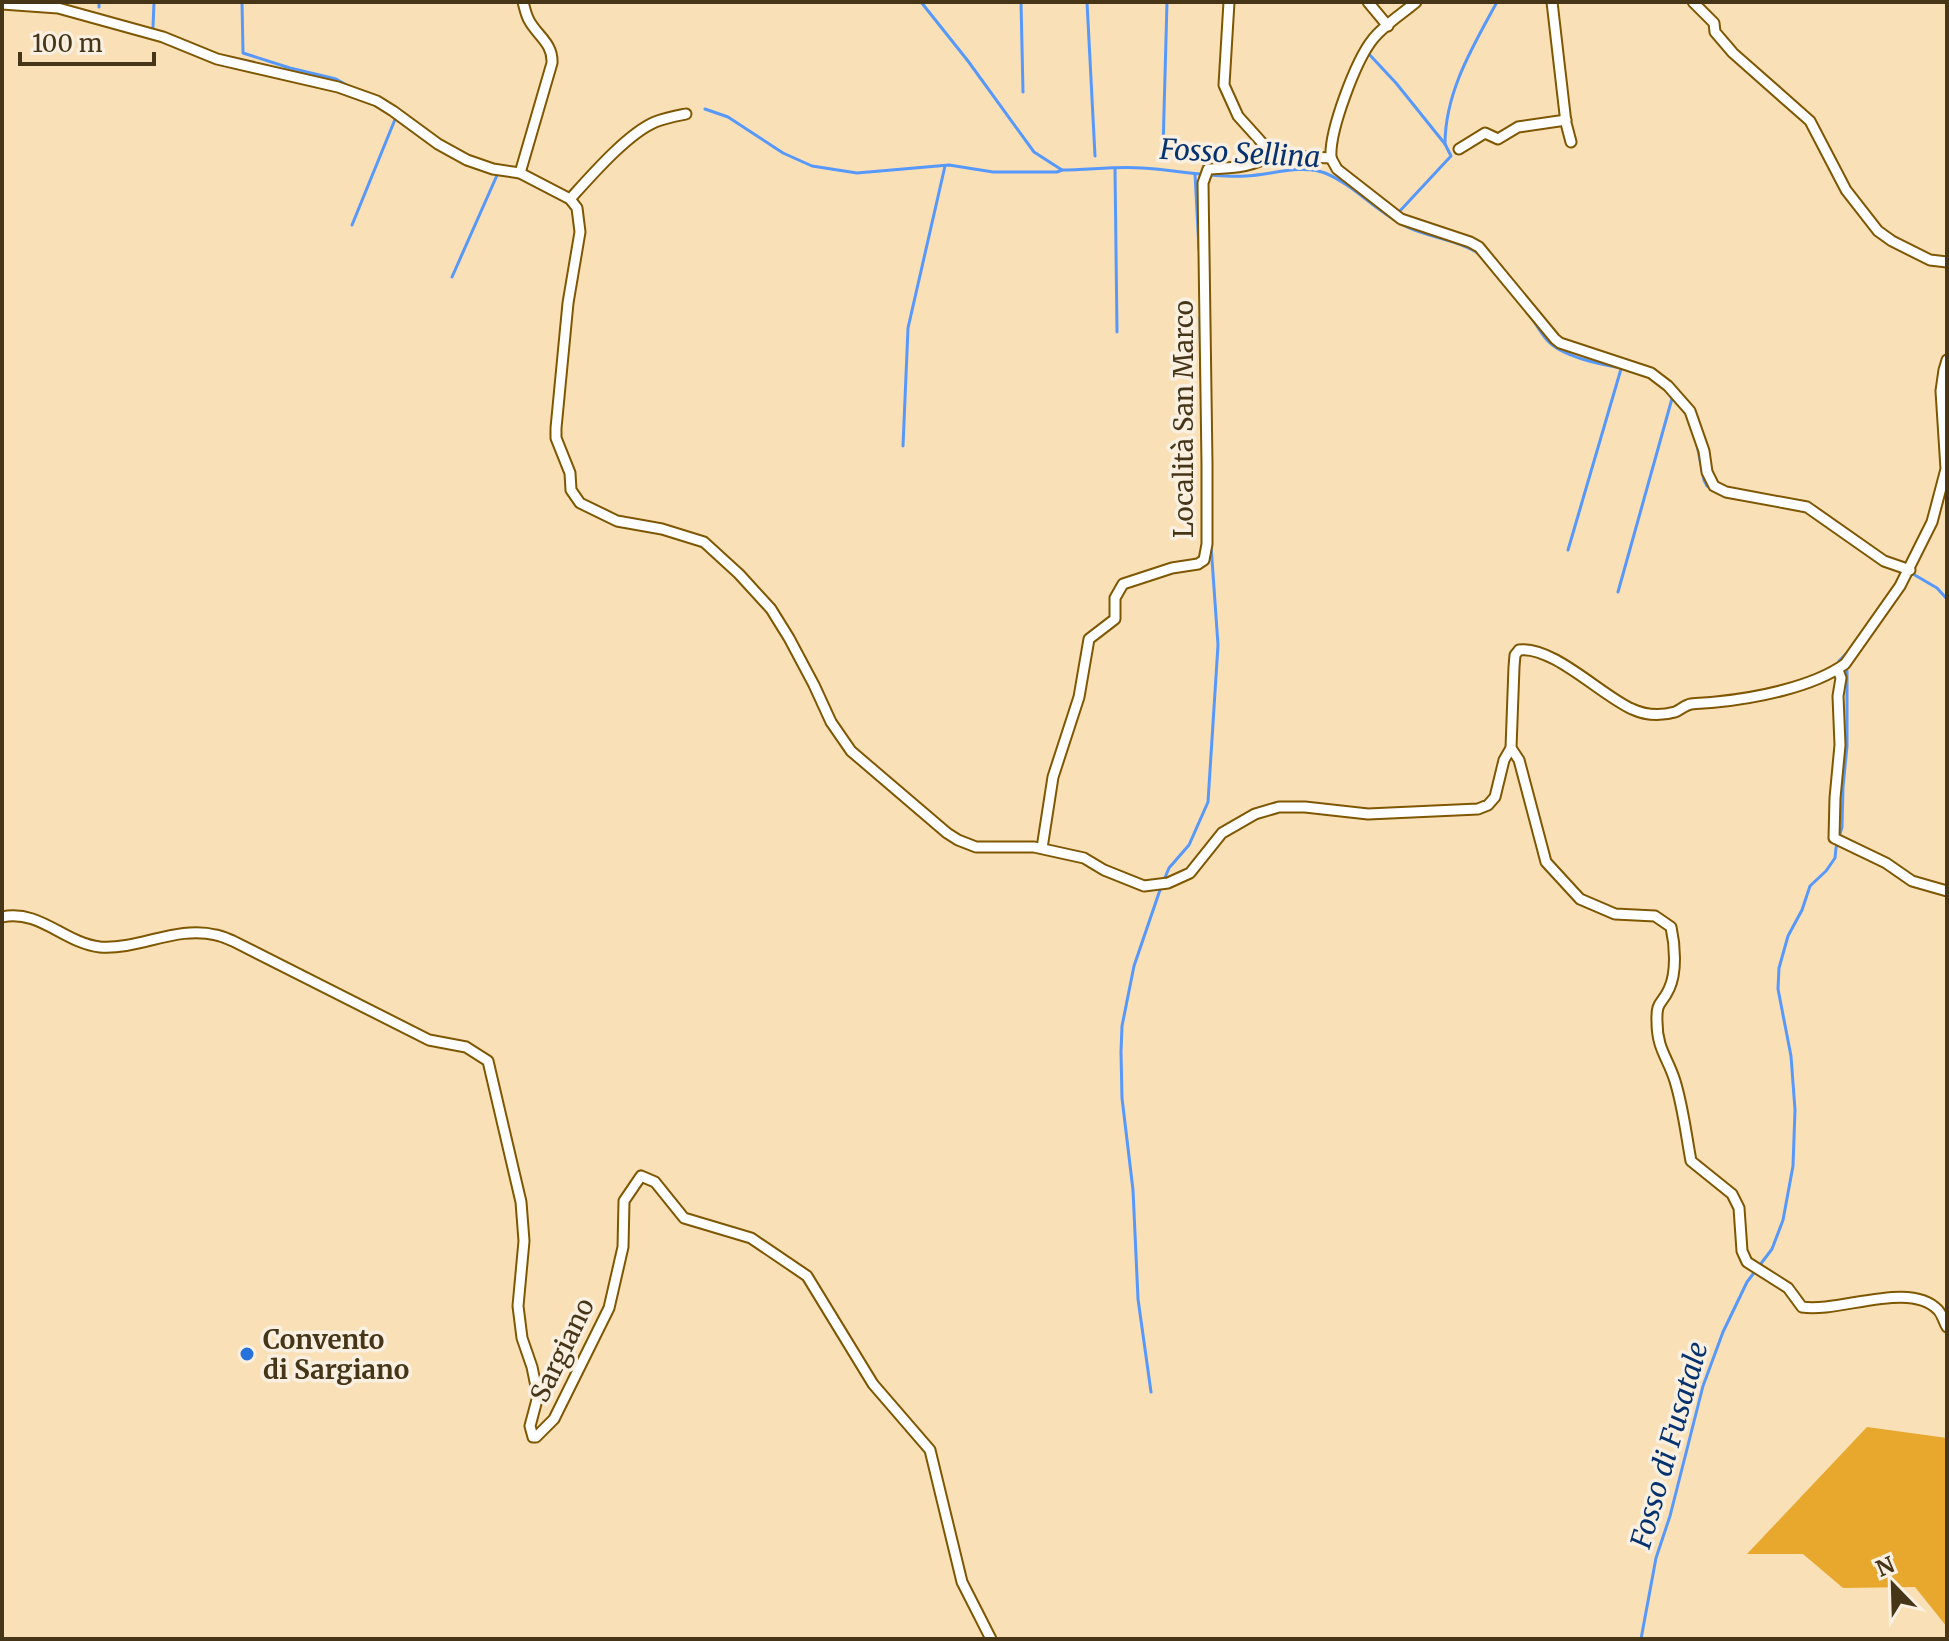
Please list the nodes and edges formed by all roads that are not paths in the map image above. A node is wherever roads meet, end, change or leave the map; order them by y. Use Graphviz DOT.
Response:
graph roads {
  1 [pos="523,2"];
  2 [pos="1229,2"];
  3 [pos="1368,2"];
  4 [pos="1416,2"];
  5 [pos="1552,2"];
  6 [pos="1693,2"];
  7 [pos="2,4"];
  8 [pos="1388,26"];
  9 [pos="686,114"];
  10 [pos="1566,120"];
  11 [pos="1571,142"];
  12 [pos="1265,146"];
  13 [pos="1459,149"];
  14 [pos="1331,158"];
  15 [pos="520,173"];
  16 [pos="570,199"];
  17 [pos="1947,262"];
  18 [pos="1947,360"];
  19 [pos="1908,573"];
  20 [pos="1838,670"];
  21 [pos="1511,748"];
  22 [pos="1042,848"];
  23 [pos="1947,891"];
  24 [pos="2,917"];
  25 [pos="1947,1327"];
  26 [pos="991,1639"];
  1 -- 15 [label="street"];
  2 -- 12 [label="street"];
  3 -- 8 [label="street"];
  4 -- 8 [label="street"];
  5 -- 10 [label="street"];
  6 -- 17 [label="street"];
  7 -- 15 [label="street"];
  8 -- 14 [label="street"];
  9 -- 16 [label="street"];
  10 -- 11 [label="street"];
  10 -- 13 [label="street"];
  12 -- 14 [label="street"];
  12 -- 22 [label="street, Località San Marco"];
  14 -- 19 [label="street"];
  15 -- 16 [label="street"];
  16 -- 22 [label="street"];
  18 -- 19 [label="street"];
  19 -- 20 [label="street"];
  20 -- 21 [label="street"];
  20 -- 23 [label="street"];
  21 -- 22 [label="street"];
  21 -- 25 [label="street"];
  24 -- 26 [label="street, Sargiano"];
}
